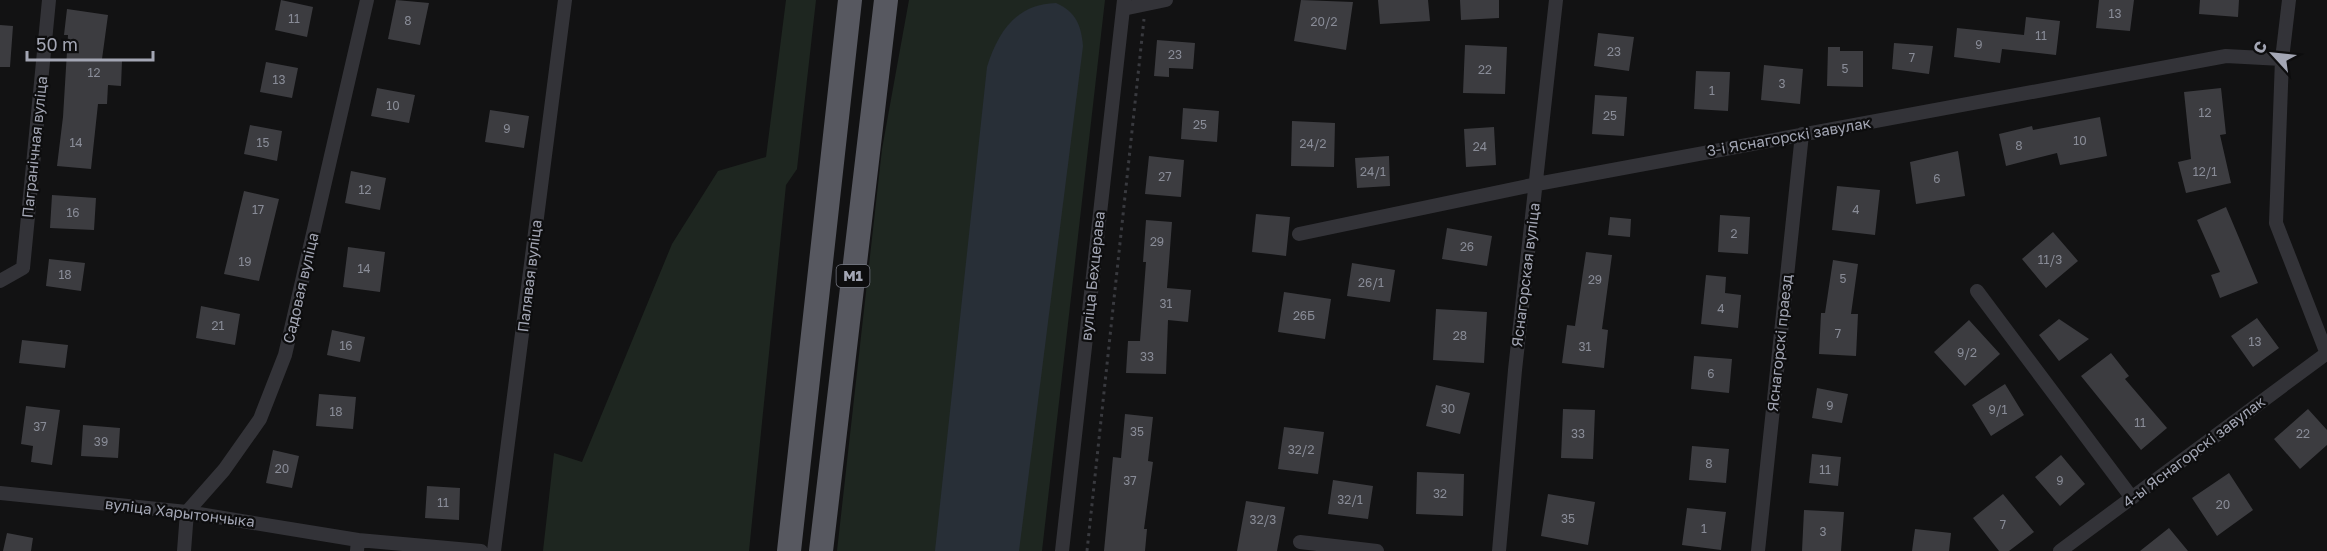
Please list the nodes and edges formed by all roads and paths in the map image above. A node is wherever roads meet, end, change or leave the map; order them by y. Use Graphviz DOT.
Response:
graph roads {
  1 [pos="49,0"];
  2 [pos="367,0"];
  3 [pos="565,0"];
  4 [pos="850,0"];
  5 [pos="886,0"];
  6 [pos="1166,0"];
  7 [pos="1556,0"];
  8 [pos="2289,0"];
  9 [pos="1124,4"];
  10 [pos="1146,4"];
  11 [pos="2282,59"];
  12 [pos="1802,134"];
  13 [pos="1537,184"];
  14 [pos="1299,234"];
  15 [pos="0,281"];
  16 [pos="1977,291"];
  17 [pos="2327,353"];
  18 [pos="0,493"];
  19 [pos="2132,498"];
  20 [pos="187,512"];
  21 [pos="1300,542"];
  22 [pos="358,545"];
  23 [pos="184,551"];
  24 [pos="481,551"];
  25 [pos="494,551"];
  26 [pos="789,551"];
  27 [pos="821,551"];
  28 [pos="1062,551"];
  29 [pos="1087,551"];
  30 [pos="1377,551"];
  31 [pos="1499,551"];
  32 [pos="1758,551"];
  33 [pos="2060,551"];
  1 -- 15 [label="street, Пагранічная вуліца"];
  2 -- 20 [label="street, Садовая вуліца"];
  3 -- 25 [label="street, Палявая вуліца"];
  4 -- 26 [label="highway, М1"];
  5 -- 27 [label="highway, М1"];
  6 -- 10 [label="street"];
  7 -- 13 [label="street, Яснагорская вуліца"];
  8 -- 11 [label="street"];
  9 -- 10 [label="street"];
  9 -- 28 [label="street, вуліца Бехцерава"];
  10 -- 29 [label="path"];
  11 -- 12 [label="street, 3-і Яснагорскі завулак"];
  11 -- 17 [label="street"];
  12 -- 13 [label="street, 3-і Яснагорскі завулак"];
  12 -- 32 [label="street, Яснагорскі праезд"];
  13 -- 14 [label="street, 3-і Яснагорскі завулак"];
  13 -- 31 [label="street, Яснагорская вуліца"];
  16 -- 19 [label="street"];
  17 -- 19 [label="street, 4-ы Яснагорскі завулак"];
  18 -- 20 [label="street, вуліца Харытончыка"];
  19 -- 33 [label="street, 4-ы Яснагорскі завулак"];
  20 -- 22 [label="street, вуліца Харытончыка"];
  20 -- 23 [label="street"];
  21 -- 30 [label="street"];
  22 -- 24 [label="street"];
}
